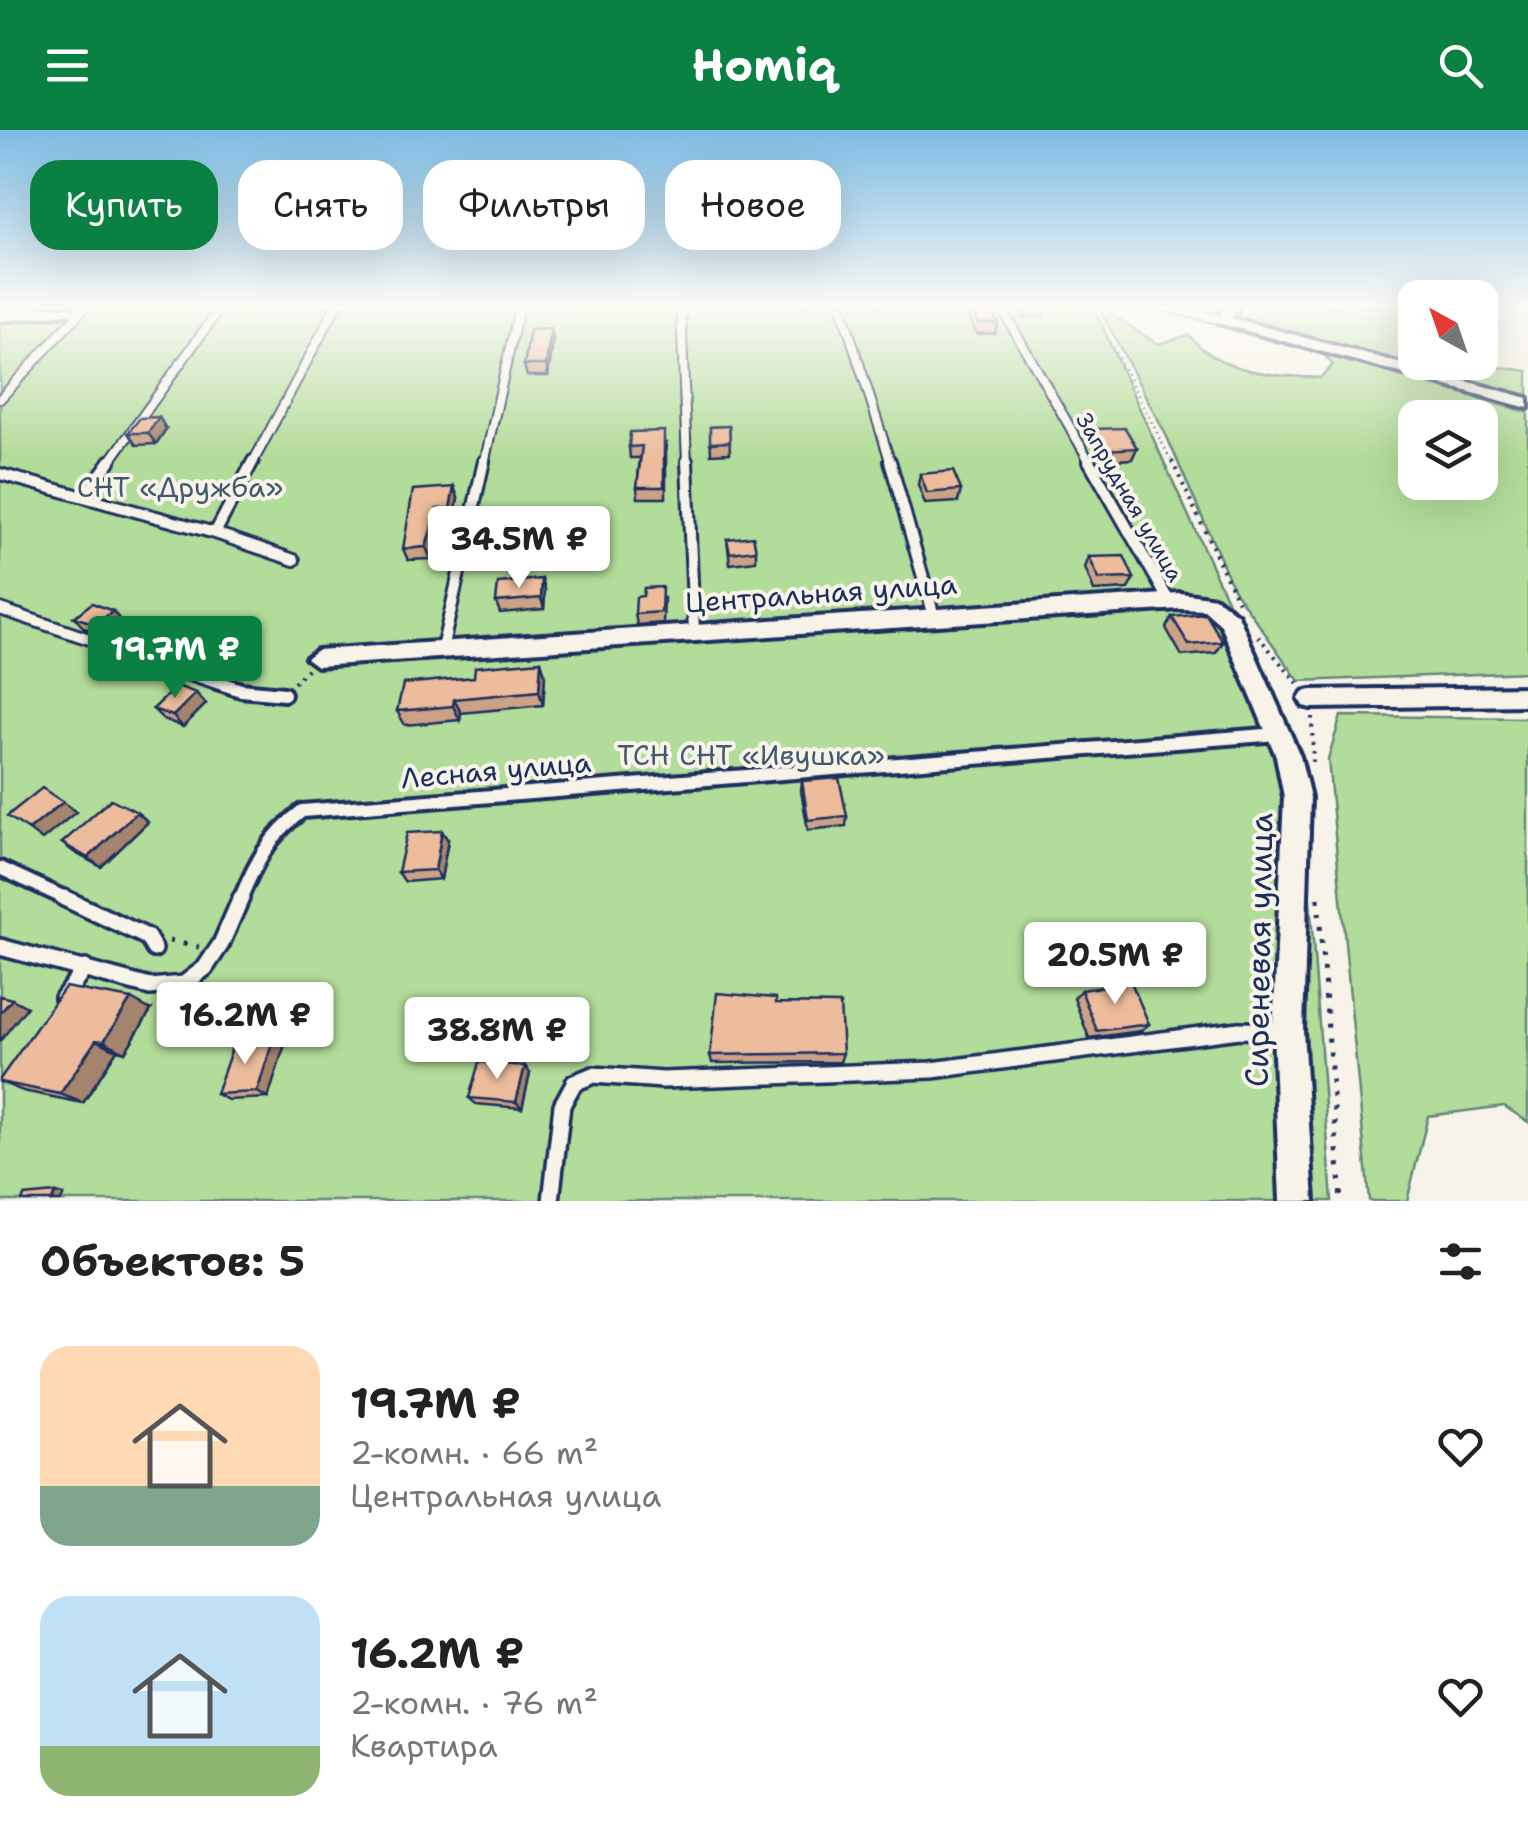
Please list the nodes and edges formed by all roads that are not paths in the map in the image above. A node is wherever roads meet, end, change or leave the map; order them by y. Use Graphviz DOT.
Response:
graph roads {
  1 [pos="39,357"];
  2 [pos="185,357"];
  3 [pos="309,357"];
  4 [pos="508,357"];
  5 [pos="683,357"];
  6 [pos="857,357"];
  7 [pos="1029,357"];
  8 [pos="1375,357"];
  9 [pos="0,399"];
  10 [pos="1528,403"];
  11 [pos="0,474"];
  12 [pos="85,496"];
  13 [pos="214,533"];
  14 [pos="294,560"];
  15 [pos="1168,601"];
  16 [pos="1209,603"];
  17 [pos="0,609"];
  18 [pos="934,616"];
  19 [pos="694,631"];
  20 [pos="442,649"];
  21 [pos="317,658"];
  22 [pos="284,694"];
  23 [pos="1528,696"];
  24 [pos="1311,699"];
  25 [pos="1278,734"];
  26 [pos="0,868"];
  27 [pos="152,945"];
  28 [pos="0,947"];
  29 [pos="85,968"];
  30 [pos="53,1012"];
  31 [pos="1288,1031"];
  32 [pos="552,1201"];
  33 [pos="1297,1201"];
  1 -- 9 [label="lane"];
  2 -- 12 [label="lane"];
  3 -- 13 [label="lane"];
  4 -- 20 [label="lane"];
  5 -- 19 [label="lane"];
  6 -- 18 [label="lane"];
  7 -- 15 [label="lane, Запрудная улица"];
  8 -- 10 [label="street"];
  11 -- 12 [label="lane"];
  12 -- 13 [label="lane"];
  13 -- 14 [label="lane"];
  15 -- 16 [label="street, Центральная улица"];
  15 -- 18 [label="street, Центральная улица"];
  16 -- 25 [label="street, Сиреневая улица"];
  17 -- 22 [label="lane"];
  18 -- 19 [label="street, Центральная улица"];
  19 -- 20 [label="street, Центральная улица"];
  20 -- 21 [label="street, Центральная улица"];
  23 -- 24 [label="street"];
  25 -- 29 [label="lane, Лесная улица"];
  25 -- 31 [label="street, Сиреневая улица"];
  26 -- 27 [label="lane"];
  28 -- 29 [label="lane, Лесная улица"];
  29 -- 30 [label="lane"];
  31 -- 32 [label="lane"];
  31 -- 33 [label="street, Сиреневая улица"];
}
